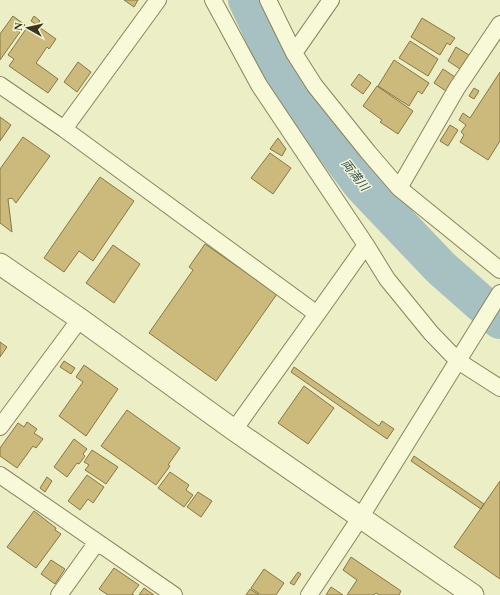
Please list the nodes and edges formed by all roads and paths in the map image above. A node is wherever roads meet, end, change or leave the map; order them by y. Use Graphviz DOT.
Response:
graph roads {
  1 [pos="158,0"];
  2 [pos="213,0"];
  3 [pos="268,0"];
  4 [pos="332,0"];
  5 [pos="500,24"];
  6 [pos="294,53"];
  7 [pos="0,85"];
  8 [pos="64,129"];
  9 [pos="398,188"];
  10 [pos="366,245"];
  11 [pos="0,264"];
  12 [pos="500,270"];
  13 [pos="500,293"];
  14 [pos="316,314"];
  15 [pos="80,319"];
  16 [pos="458,361"];
  17 [pos="500,388"];
  18 [pos="0,428"];
  19 [pos="234,430"];
  20 [pos="0,475"];
  21 [pos="360,518"];
  22 [pos="97,542"];
  23 [pos="60,595"];
  24 [pos="174,595"];
  25 [pos="309,595"];
  26 [pos="473,595"];
  1 -- 8 [label="street"];
  2 -- 10 [label="street"];
  3 -- 6 [label="street"];
  4 -- 6 [label="street"];
  5 -- 9 [label="street"];
  6 -- 9 [label="street"];
  7 -- 8 [label="street"];
  8 -- 14 [label="street"];
  9 -- 12 [label="street"];
  10 -- 14 [label="street"];
  10 -- 16 [label="street"];
  11 -- 15 [label="street"];
  13 -- 16 [label="street"];
  14 -- 19 [label="street"];
  15 -- 18 [label="street"];
  15 -- 19 [label="street"];
  16 -- 17 [label="street"];
  16 -- 21 [label="street"];
  19 -- 21 [label="street"];
  20 -- 22 [label="street"];
  21 -- 25 [label="street"];
  21 -- 26 [label="street"];
  22 -- 23 [label="street"];
  22 -- 24 [label="street"];
}
